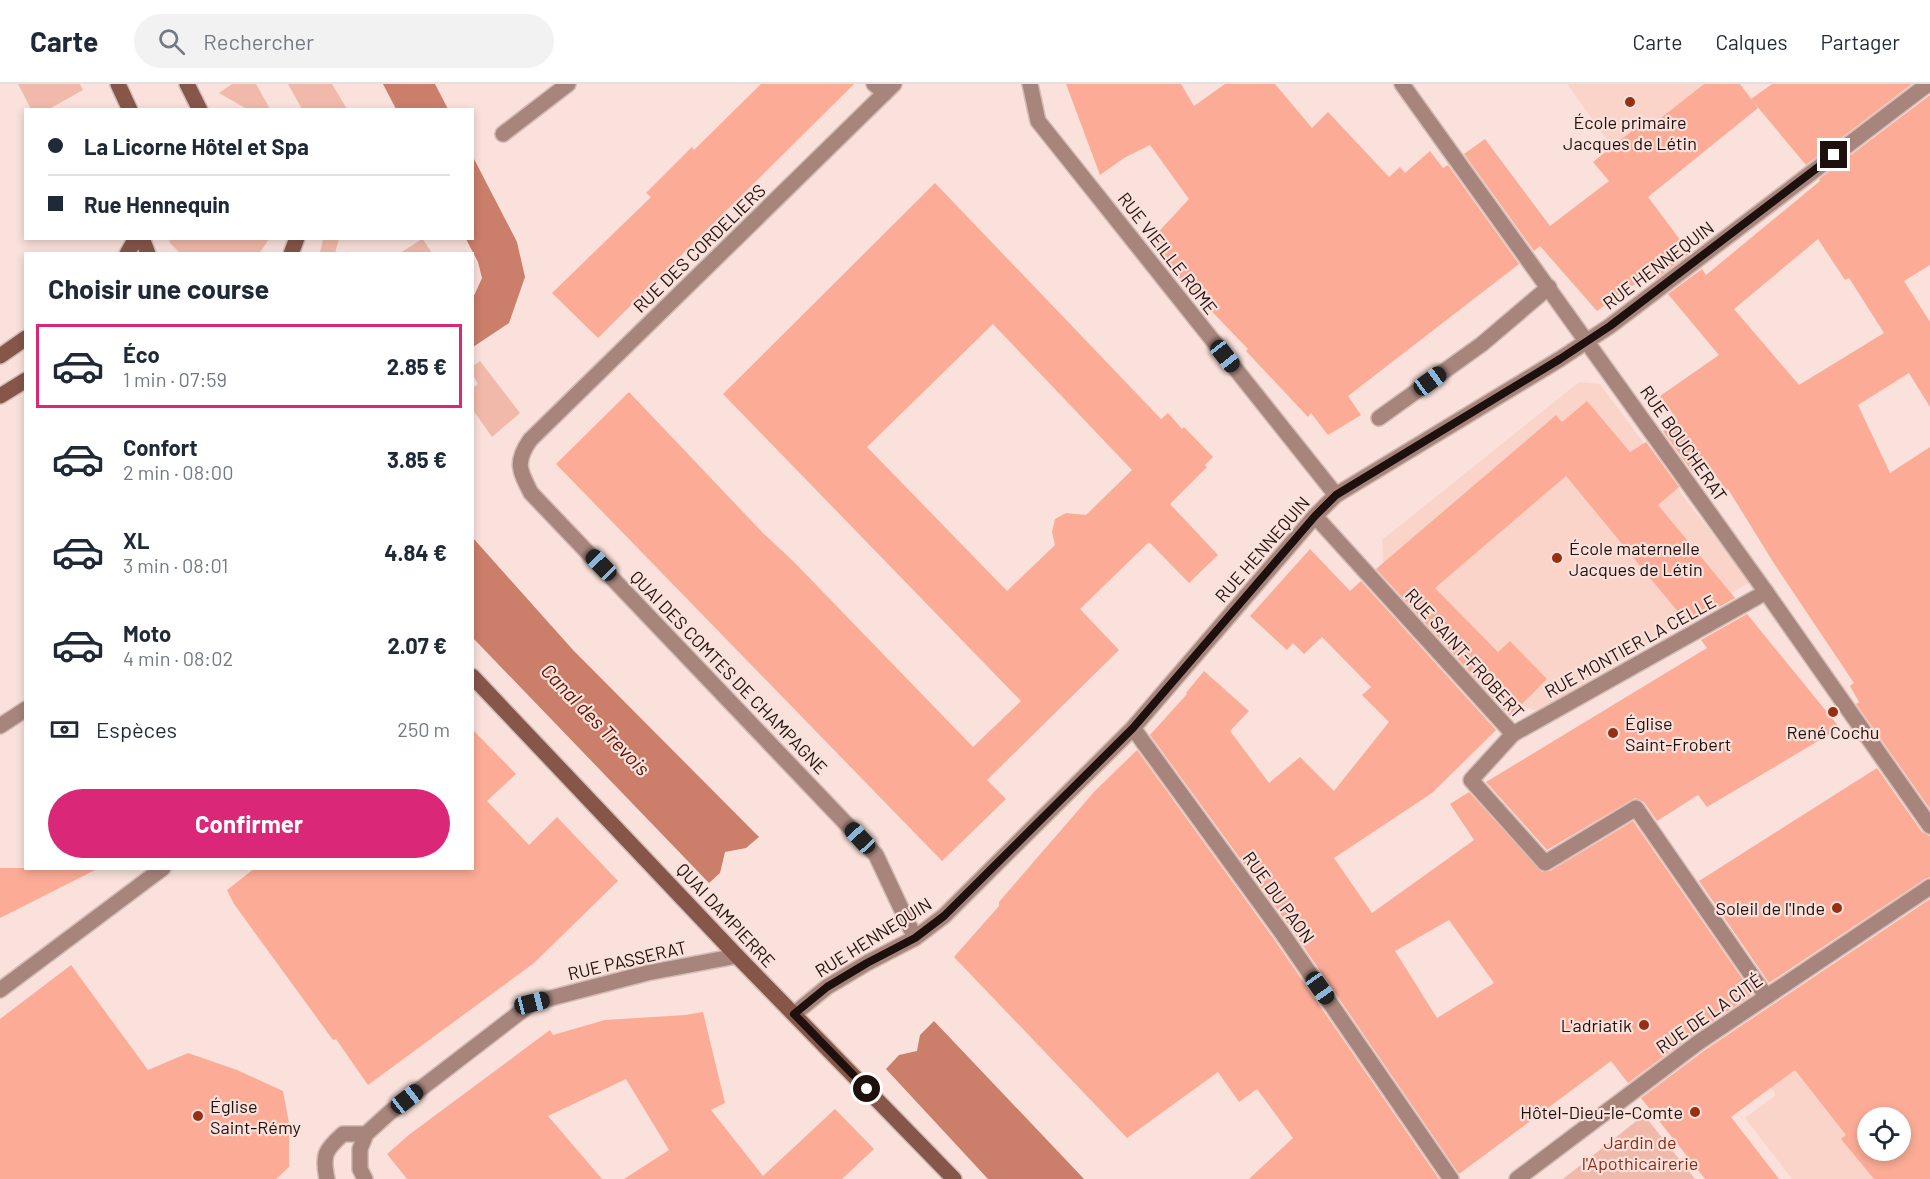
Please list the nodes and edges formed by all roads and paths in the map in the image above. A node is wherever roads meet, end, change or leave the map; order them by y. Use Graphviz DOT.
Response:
graph roads {
  1 [pos="118,84"];
  2 [pos="187,84"];
  3 [pos="568,84"];
  4 [pos="1030,84"];
  5 [pos="1402,84"];
  6 [pos="1928,84"];
  7 [pos="884,87"];
  8 [pos="129,108"];
  9 [pos="199,108"];
  10 [pos="503,134"];
  11 [pos="1549,287"];
  12 [pos="24,339"];
  13 [pos="1587,340"];
  14 [pos="0,356"];
  15 [pos="24,381"];
  16 [pos="0,396"];
  17 [pos="1379,418"];
  18 [pos="530,440"];
  19 [pos="1336,495"];
  20 [pos="1315,516"];
  21 [pos="1767,592"];
  22 [pos="474,678"];
  23 [pos="24,710"];
  24 [pos="0,726"];
  25 [pos="1133,728"];
  26 [pos="1513,734"];
  27 [pos="1930,826"];
  28 [pos="160,870"];
  29 [pos="1930,887"];
  30 [pos="915,938"];
  31 [pos="737,956"];
  32 [pos="0,990"];
  33 [pos="1766,996"];
  34 [pos="794,1014"];
  35 [pos="366,1134"];
  36 [pos="327,1179"];
  37 [pos="365,1179"];
  38 [pos="954,1179"];
  39 [pos="1451,1179"];
  40 [pos="1517,1179"];
  1 -- 8 [label="main road"];
  2 -- 9 [label="main road"];
  3 -- 10 [label="street"];
  4 -- 19 [label="street, RUE VIEILLE ROME"];
  5 -- 11 [label="street, RUE BOUCHERAT"];
  6 -- 13 [label="street, RUE HENNEQUIN"];
  7 -- 18 [label="street, RUE DES CORDELIERS"];
  11 -- 13 [label="street, RUE BOUCHERAT"];
  11 -- 17 [label="street"];
  12 -- 14 [label="main road"];
  13 -- 19 [label="street, RUE HENNEQUIN"];
  13 -- 21 [label="street, RUE BOUCHERAT"];
  15 -- 16 [label="main road"];
  18 -- 30 [label="street, QUAI DES COMTES DE CHAMPAGNE"];
  19 -- 20 [label="street, RUE HENNEQUIN"];
  20 -- 25 [label="street, RUE HENNEQUIN"];
  20 -- 26 [label="street, RUE SAINT-FROBERT"];
  21 -- 26 [label="street, RUE MONTIER LA CELLE"];
  21 -- 27 [label="street, RUE BOUCHERAT"];
  22 -- 31 [label="main road, QUAI DAMPIERRE"];
  23 -- 24 [label="street"];
  25 -- 30 [label="street, RUE HENNEQUIN"];
  25 -- 39 [label="street, RUE DU PAON"];
  26 -- 33 [label="street, RUE SAINT-FROBERT"];
  28 -- 32 [label="street"];
  29 -- 33 [label="street, RUE DE LA CITÉ"];
  30 -- 34 [label="street, RUE HENNEQUIN"];
  31 -- 34 [label="main road, QUAI DAMPIERRE"];
  31 -- 35 [label="street, RUE PASSERAT"];
  33 -- 40 [label="street, RUE DE LA CITÉ"];
  34 -- 38 [label="main road, QUAI DAMPIERRE"];
  35 -- 36 [label="street"];
  35 -- 37 [label="street"];
}
